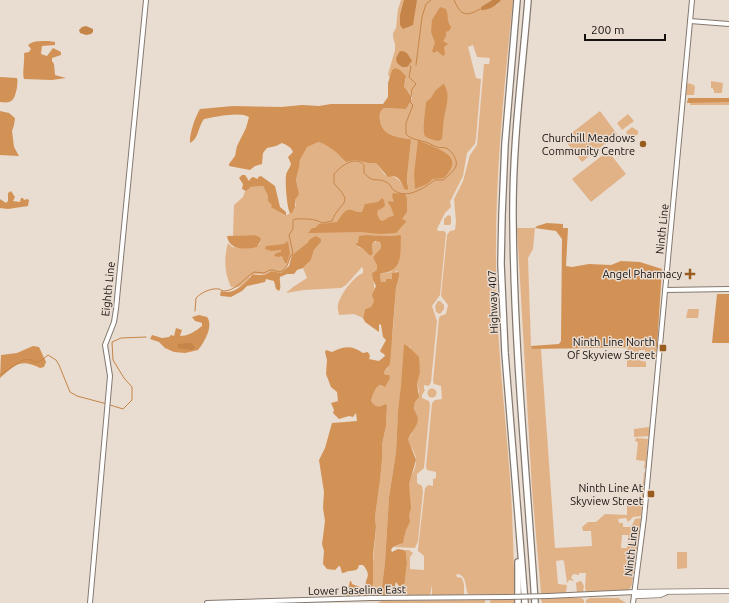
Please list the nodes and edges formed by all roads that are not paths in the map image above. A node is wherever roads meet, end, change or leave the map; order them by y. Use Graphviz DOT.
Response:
graph roads {
  1 [pos="146,0"];
  2 [pos="517,0"];
  3 [pos="528,0"];
  4 [pos="692,0"];
  5 [pos="690,21"];
  6 [pos="729,24"];
  7 [pos="729,289"];
  8 [pos="665,290"];
  9 [pos="520,546"];
  10 [pos="729,591"];
  11 [pos="635,594"];
  12 [pos="90,603"];
  13 [pos="207,603"];
  14 [pos="518,603"];
  15 [pos="525,603"];
  16 [pos="535,603"];
  17 [pos="633,603"];
  1 -- 12 [label="main road, Eighth Line"];
  2 -- 9 [label="highway, Highway 407"];
  3 -- 16 [label="highway, Highway 407"];
  4 -- 5 [label="main road, Ninth Line"];
  5 -- 6 [label="main road"];
  5 -- 8 [label="main road, Ninth Line"];
  7 -- 8 [label="main road"];
  8 -- 11 [label="main road, Ninth Line"];
  9 -- 14 [label="highway"];
  9 -- 15 [label="highway, Highway 407"];
  10 -- 11 [label="main road"];
  11 -- 13 [label="main road, Lower Baseline East, bridge"];
  11 -- 17 [label="main road, Ninth Line"];
}
